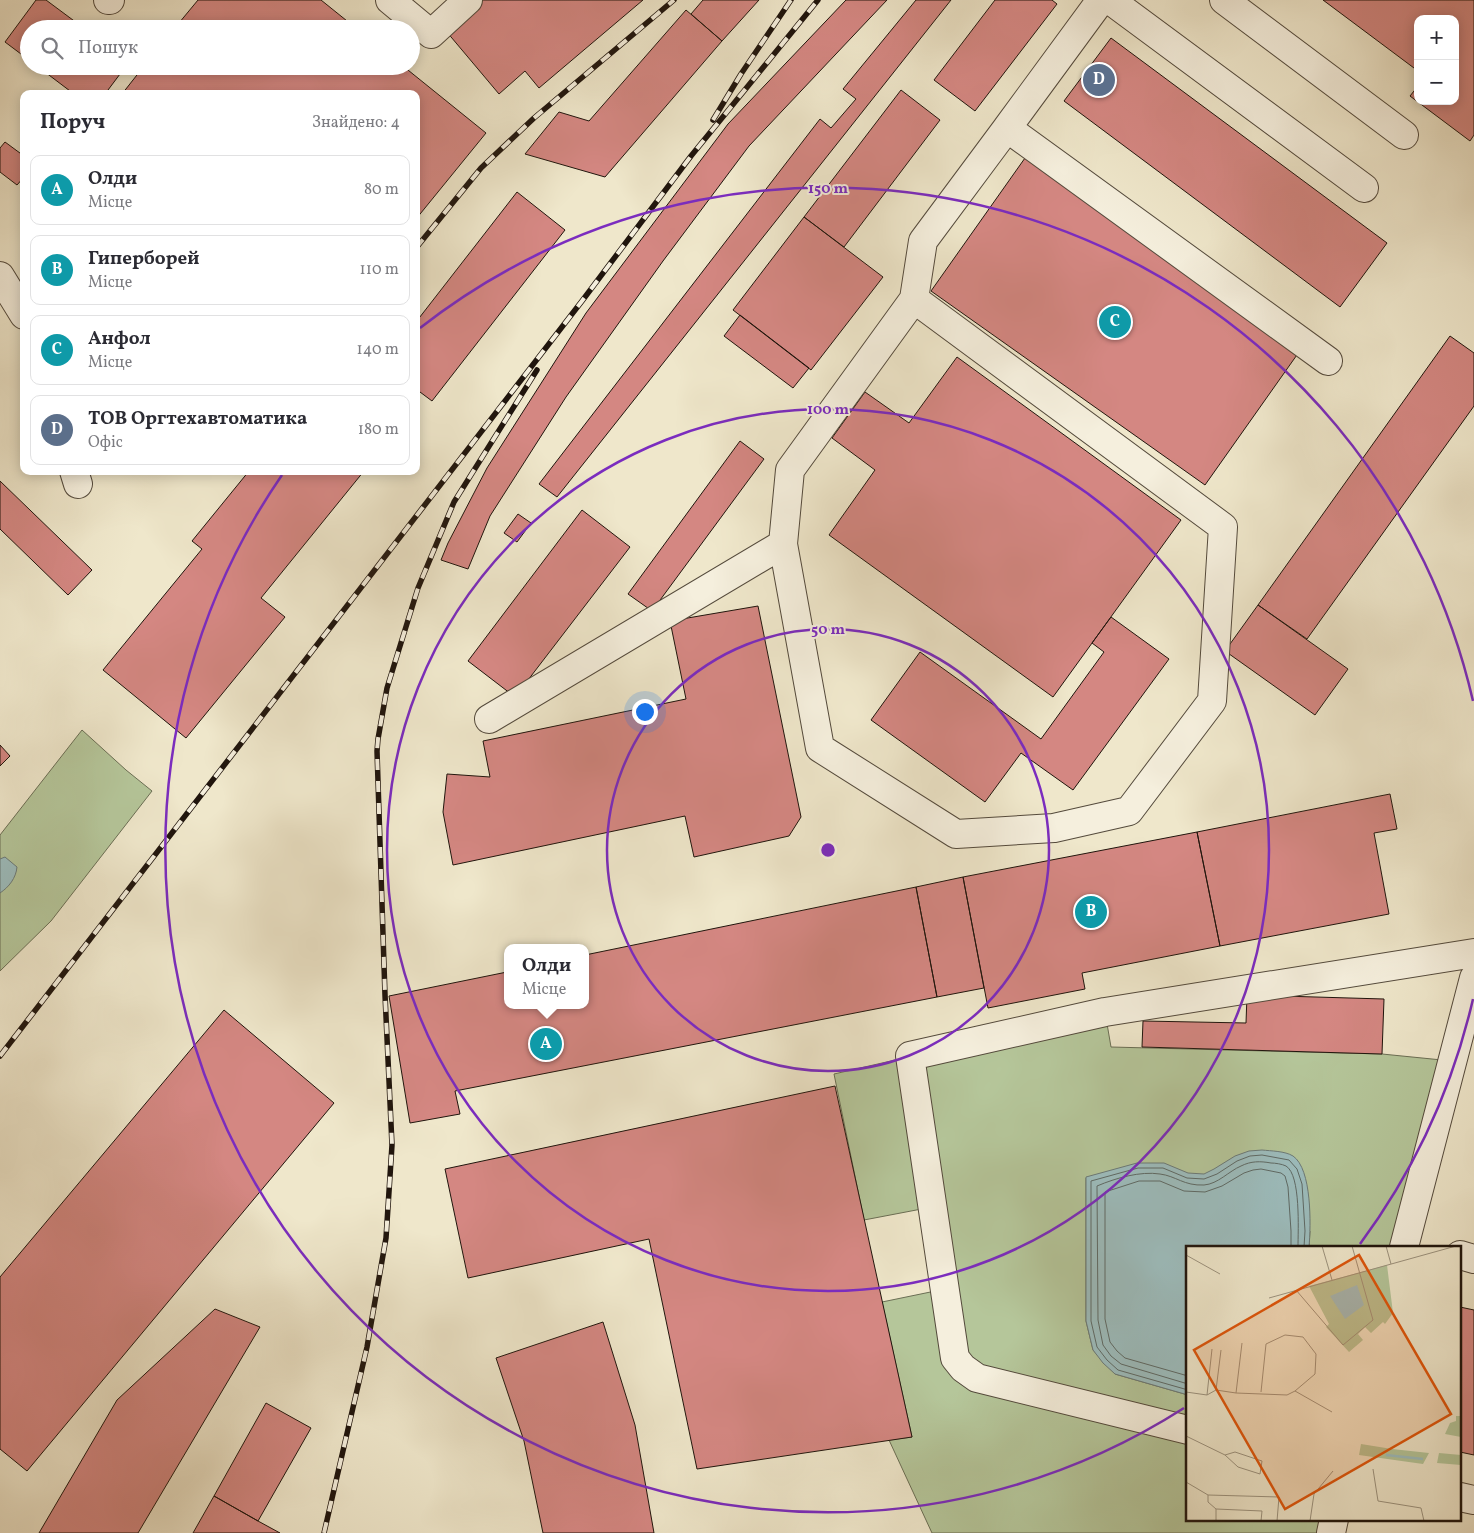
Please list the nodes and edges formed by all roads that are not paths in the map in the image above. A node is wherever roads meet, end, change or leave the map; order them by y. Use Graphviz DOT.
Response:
graph roads {
  1 [pos="390,0"];
  2 [pos="468,0"];
  3 [pos="1102,0"];
  4 [pos="1110,0"];
  5 [pos="1224,0"];
  6 [pos="414,20"];
  7 [pos="420,25"];
  8 [pos="1007,128"];
  9 [pos="1404,135"];
  10 [pos="1364,188"];
  11 [pos="0,276"];
  12 [pos="914,299"];
  13 [pos="20,308"];
  14 [pos="1328,361"];
  15 [pos="783,544"];
  16 [pos="489,719"];
  17 [pos="1474,953"];
  18 [pos="1474,978"];
  19 [pos="1412,1245"];
  20 [pos="1186,1430"];
  21 [pos="1334,1520"];
  22 [pos="1331,1533"];
  1 -- 6 [label="lane"];
  2 -- 7 [label="lane"];
  3 -- 8 [label="lane"];
  4 -- 10 [label="lane"];
  5 -- 9 [label="lane"];
  8 -- 12 [label="lane"];
  8 -- 14 [label="lane"];
  11 -- 13 [label="lane"];
  12 -- 15 [label="lane"];
  12 -- 15 [label="lane"];
  15 -- 16 [label="lane"];
  17 -- 20 [label="lane"];
  18 -- 19 [label="lane"];
  21 -- 22 [label="lane"];
}
